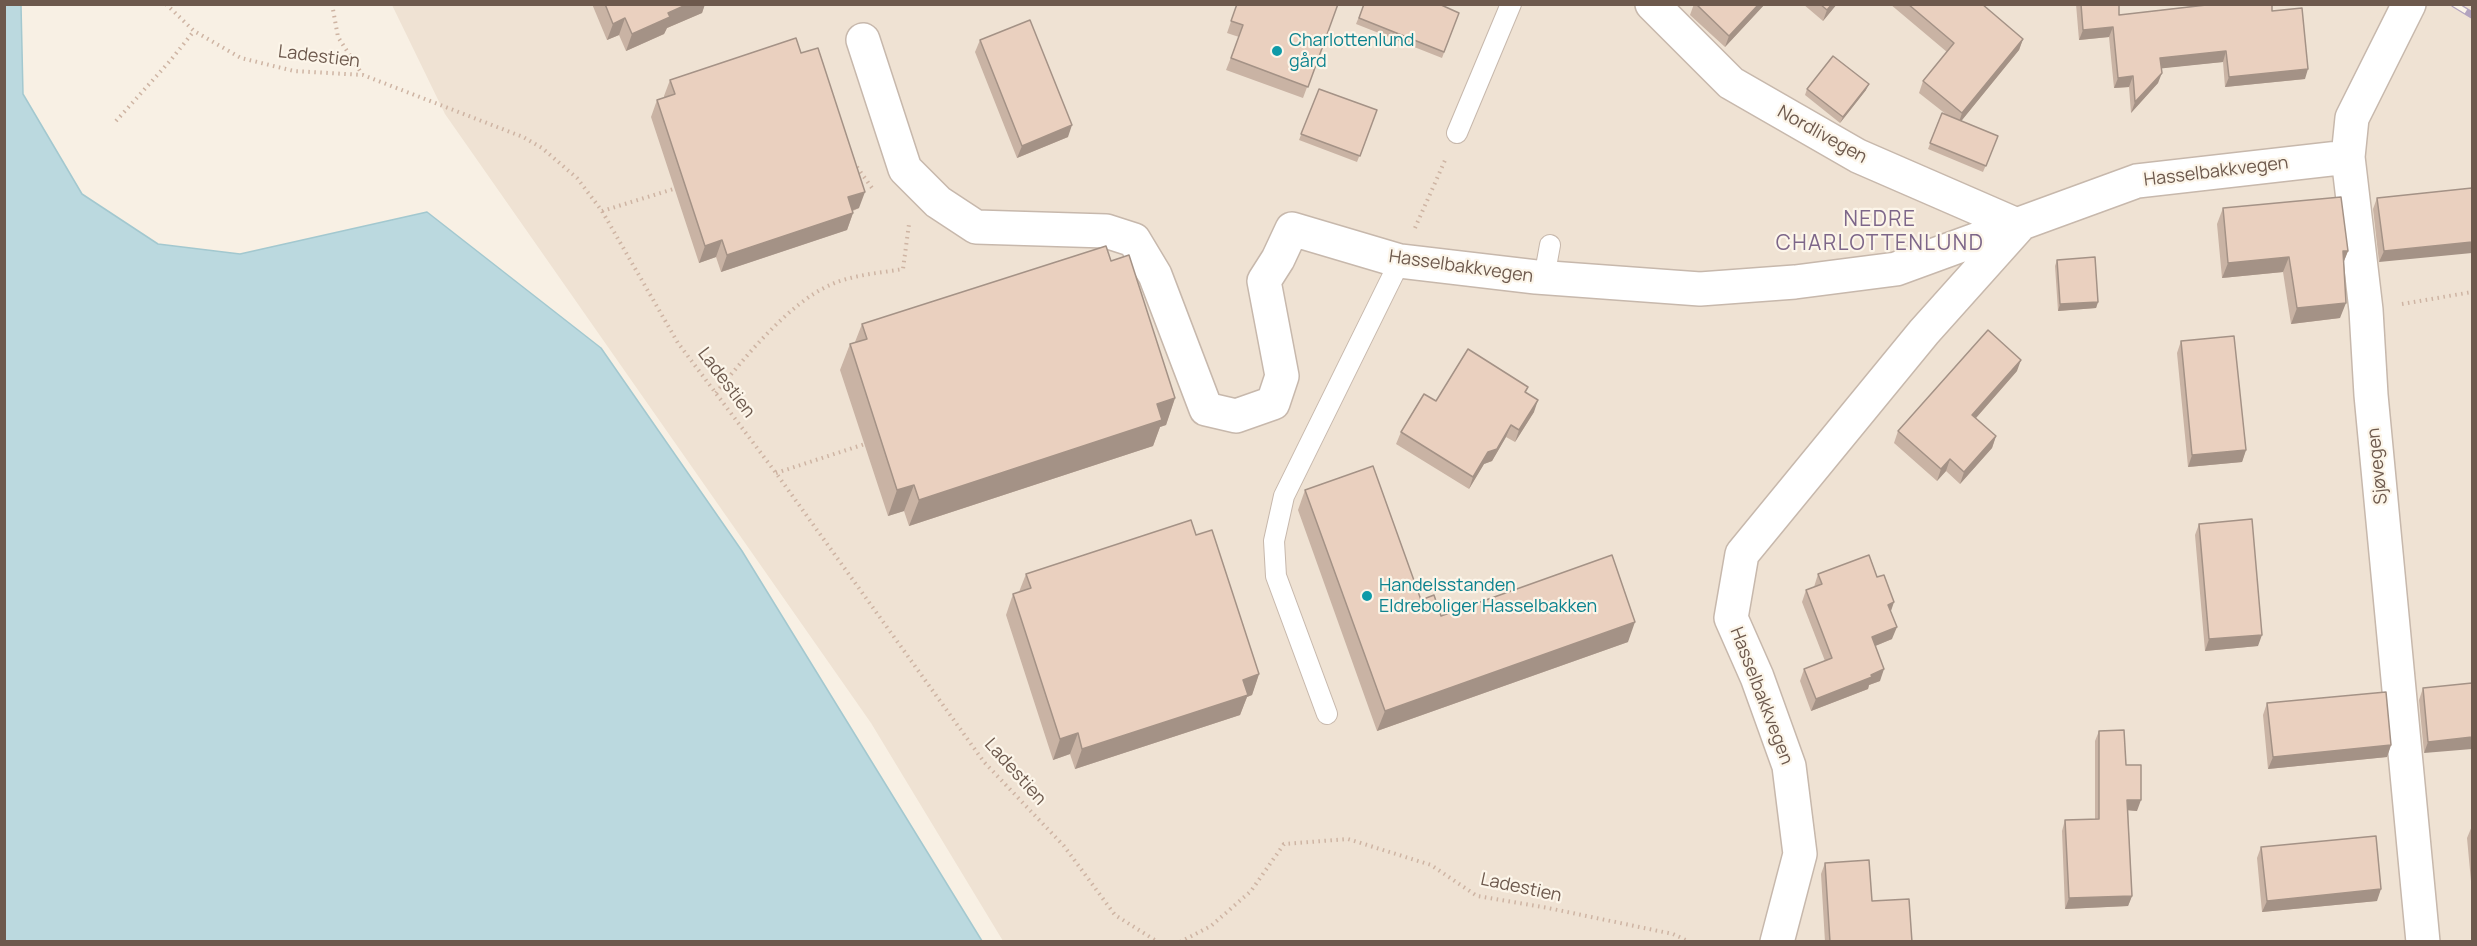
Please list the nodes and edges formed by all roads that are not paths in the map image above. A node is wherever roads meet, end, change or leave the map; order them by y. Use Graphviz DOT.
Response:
graph roads {
  1 [pos="1511,4"];
  2 [pos="1652,4"];
  3 [pos="2409,4"];
  4 [pos="863,40"];
  5 [pos="1457,133"];
  6 [pos="2348,157"];
  7 [pos="2019,226"];
  8 [pos="1550,245"];
  9 [pos="1400,261"];
  10 [pos="1544,278"];
  11 [pos="1327,714"];
  12 [pos="1778,942"];
  13 [pos="2423,942"];
  1 -- 5 [label="lane"];
  2 -- 7 [label="street, Nordlivegen"];
  3 -- 6 [label="street, Sjøvegen"];
  4 -- 9 [label="street, Hasselbakkvegen"];
  6 -- 7 [label="street, Hasselbakkvegen"];
  6 -- 13 [label="street, Sjøvegen"];
  7 -- 10 [label="street, Hasselbakkvegen"];
  7 -- 12 [label="street, Hasselbakkvegen"];
  8 -- 10 [label="lane"];
  9 -- 10 [label="street, Hasselbakkvegen"];
  9 -- 11 [label="lane"];
}
